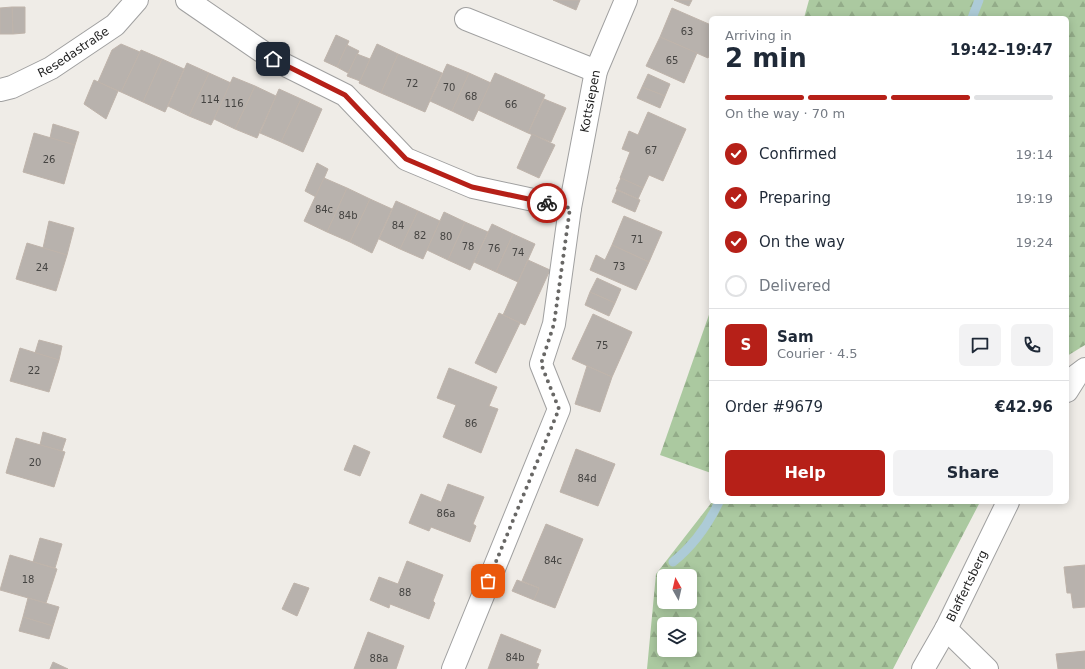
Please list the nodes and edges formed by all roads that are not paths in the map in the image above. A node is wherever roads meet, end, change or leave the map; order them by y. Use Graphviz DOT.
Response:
graph roads {
  1 [pos="137,0"];
  2 [pos="187,0"];
  3 [pos="626,0"];
  4 [pos="466,19"];
  5 [pos="596,71"];
  6 [pos="0,90"];
  7 [pos="570,208"];
  8 [pos="1085,369"];
  9 [pos="1069,388"];
  10 [pos="1007,504"];
  11 [pos="946,629"];
  12 [pos="453,669"];
  13 [pos="923,669"];
  14 [pos="987,669"];
  1 -- 6 [label="street, Resedastraße"];
  2 -- 7 [label="street"];
  3 -- 5 [label="street, Kottsiepen"];
  4 -- 5 [label="street"];
  5 -- 7 [label="street, Kottsiepen"];
  7 -- 12 [label="street, Kottsiepen"];
  8 -- 9 [label="street"];
  10 -- 11 [label="street, Blaffertsberg"];
  11 -- 13 [label="street, Blaffertsberg"];
  11 -- 14 [label="street"];
}
